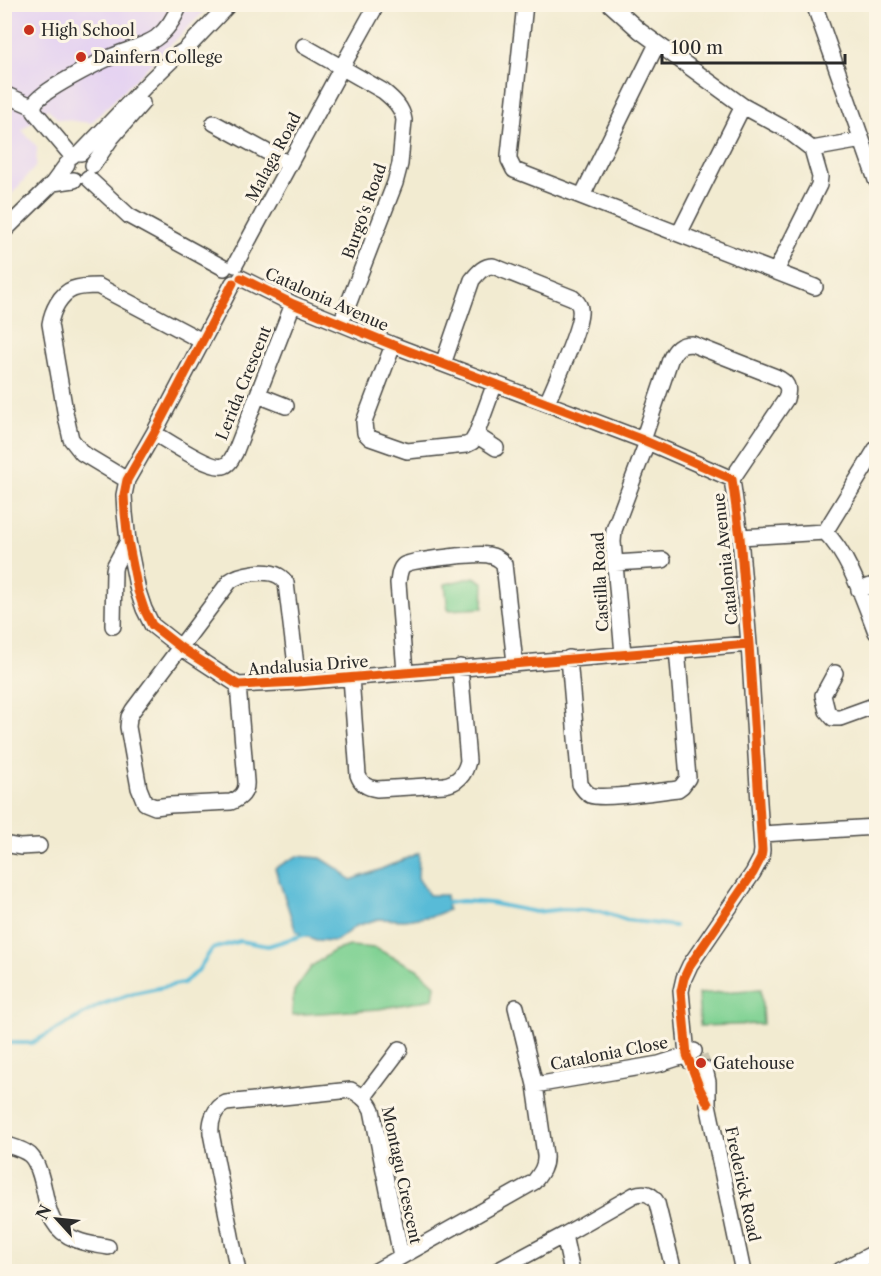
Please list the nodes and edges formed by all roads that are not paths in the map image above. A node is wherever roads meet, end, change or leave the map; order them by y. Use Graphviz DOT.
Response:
graph roads {
  1 [pos="180,4"];
  2 [pos="229,4"];
  3 [pos="377,4"];
  4 [pos="525,4"];
  5 [pos="610,4"];
  6 [pos="814,4"];
  7 [pos="657,44"];
  8 [pos="304,45"];
  9 [pos="185,50"];
  10 [pos="342,67"];
  11 [pos="4,94"];
  12 [pos="743,106"];
  13 [pos="34,107"];
  14 [pos="214,123"];
  15 [pos="862,140"];
  16 [pos="812,149"];
  17 [pos="73,158"];
  18 [pos="289,164"];
  19 [pos="85,174"];
  20 [pos="876,180"];
  21 [pos="53,183"];
  22 [pos="582,196"];
  23 [pos="4,231"];
  24 [pos="679,234"];
  25 [pos="776,271"];
  26 [pos="233,273"];
  27 [pos="815,287"];
  28 [pos="293,304"];
  29 [pos="341,323"];
  30 [pos="202,341"];
  31 [pos="393,345"];
  32 [pos="443,364"];
  33 [pos="495,383"];
  34 [pos="258,395"];
  35 [pos="547,403"];
  36 [pos="286,406"];
  37 [pos="154,434"];
  38 [pos="476,435"];
  39 [pos="645,441"];
  40 [pos="496,448"];
  41 [pos="876,449"];
  42 [pos="732,479"];
  43 [pos="127,480"];
  44 [pos="825,532"];
  45 [pos="740,537"];
  46 [pos="128,541"];
  47 [pos="663,560"];
  48 [pos="615,563"];
  49 [pos="876,584"];
  50 [pos="859,590"];
  51 [pos="113,626"];
  52 [pos="876,632"];
  53 [pos="749,644"];
  54 [pos="180,647"];
  55 [pos="677,649"];
  56 [pos="622,654"];
  57 [pos="569,658"];
  58 [pos="514,663"];
  59 [pos="460,668"];
  60 [pos="405,672"];
  61 [pos="835,673"];
  62 [pos="351,677"];
  63 [pos="298,682"];
  64 [pos="238,685"];
  65 [pos="876,705"];
  66 [pos="876,827"];
  67 [pos="762,834"];
  68 [pos="4,844"];
  69 [pos="39,846"];
  70 [pos="516,1006"];
  71 [pos="686,1034"];
  72 [pos="400,1049"];
  73 [pos="699,1066"];
  74 [pos="535,1085"];
  75 [pos="363,1098"];
  76 [pos="4,1144"];
  77 [pos="564,1235"];
  78 [pos="108,1247"];
  79 [pos="876,1252"];
  80 [pos="401,1256"];
  81 [pos="238,1272"];
  82 [pos="374,1272"];
  83 [pos="495,1272"];
  84 [pos="572,1272"];
  85 [pos="674,1272"];
  86 [pos="743,1272"];
  87 [pos="837,1272"];
  1 -- 13 [label="street"];
  2 -- 9 [label="street"];
  3 -- 10 [label="street, Malaga Road"];
  4 -- 22 [label="street"];
  5 -- 7 [label="street"];
  6 -- 15 [label="street"];
  7 -- 12 [label="street"];
  7 -- 22 [label="street"];
  8 -- 10 [label="street"];
  9 -- 17 [label="street"];
  9 -- 19 [label="street"];
  10 -- 18 [label="street, Malaga Road"];
  10 -- 29 [label="street, Burgo's Road"];
  11 -- 13 [label="street"];
  12 -- 16 [label="street"];
  12 -- 24 [label="street"];
  13 -- 17 [label="street"];
  14 -- 18 [label="street"];
  15 -- 16 [label="street"];
  15 -- 20 [label="street"];
  16 -- 25 [label="street"];
  17 -- 19 [label="street"];
  17 -- 19 [label="street, Catalonia Avenue"];
  17 -- 21 [label="street"];
  18 -- 26 [label="street, Malaga Road"];
  19 -- 21 [label="street"];
  19 -- 26 [label="street, Catalonia Avenue"];
  21 -- 23 [label="street"];
  22 -- 24 [label="street"];
  24 -- 25 [label="street"];
  25 -- 27 [label="street"];
  26 -- 28 [label="street, Catalonia Avenue"];
  26 -- 30 [label="street, Andalusia Drive"];
  28 -- 29 [label="street, Catalonia Avenue"];
  28 -- 34 [label="street, Lerida Crescent"];
  29 -- 31 [label="street, Catalonia Avenue"];
  30 -- 37 [label="street, Andalusia Drive"];
  30 -- 43 [label="street"];
  31 -- 32 [label="street, Catalonia Avenue"];
  31 -- 38 [label="street"];
  32 -- 33 [label="street, Catalonia Avenue"];
  32 -- 35 [label="street"];
  33 -- 35 [label="street, Catalonia Avenue"];
  33 -- 38 [label="street"];
  34 -- 36 [label="street"];
  34 -- 37 [label="street, Lerida Crescent"];
  35 -- 39 [label="street, Catalonia Avenue"];
  37 -- 43 [label="street, Andalusia Drive"];
  38 -- 40 [label="street"];
  39 -- 42 [label="street, Catalonia Avenue"];
  39 -- 42 [label="street, Castilla Road"];
  39 -- 48 [label="street, Castilla Road"];
  41 -- 44 [label="street"];
  42 -- 45 [label="street, Catalonia Avenue"];
  43 -- 46 [label="street, Andalusia Drive"];
  44 -- 45 [label="street"];
  44 -- 50 [label="street"];
  45 -- 53 [label="street, Catalonia Avenue"];
  46 -- 51 [label="street"];
  46 -- 54 [label="street, Andalusia Drive"];
  47 -- 48 [label="street"];
  48 -- 56 [label="street, Castilla Road"];
  49 -- 50 [label="street"];
  50 -- 52 [label="street"];
  53 -- 55 [label="street, Andalusia Drive"];
  53 -- 67 [label="street, Catalonia Avenue"];
  54 -- 63 [label="street"];
  54 -- 64 [label="street, Andalusia Drive"];
  54 -- 64 [label="street"];
  55 -- 56 [label="street, Andalusia Drive"];
  55 -- 57 [label="street"];
  56 -- 57 [label="street, Andalusia Drive"];
  57 -- 58 [label="street, Andalusia Drive"];
  58 -- 59 [label="street, Andalusia Drive"];
  58 -- 60 [label="street"];
  59 -- 60 [label="street, Andalusia Drive"];
  59 -- 62 [label="street"];
  60 -- 62 [label="street, Andalusia Drive"];
  61 -- 65 [label="street"];
  62 -- 63 [label="street, Andalusia Drive"];
  63 -- 64 [label="street, Andalusia Drive"];
  66 -- 67 [label="street"];
  67 -- 71 [label="street, Catalonia Avenue"];
  68 -- 69 [label="street"];
  70 -- 74 [label="street, Catalonia Close"];
  71 -- 73 [label="street, Frederick Road"];
  72 -- 75 [label="street"];
  73 -- 74 [label="street, Catalonia Close"];
  73 -- 86 [label="street, Frederick Road"];
  74 -- 80 [label="street, Montagu Crescent"];
  75 -- 80 [label="street, Montagu Crescent"];
  75 -- 81 [label="street, Montagu Crescent"];
  76 -- 78 [label="street"];
  77 -- 83 [label="street"];
  77 -- 84 [label="street"];
  77 -- 85 [label="street"];
  79 -- 87 [label="street"];
  80 -- 82 [label="street, Montagu Crescent"];
}
